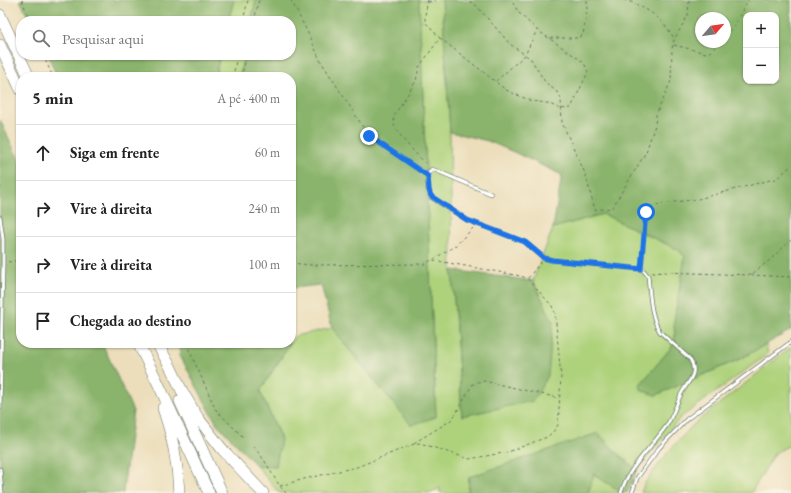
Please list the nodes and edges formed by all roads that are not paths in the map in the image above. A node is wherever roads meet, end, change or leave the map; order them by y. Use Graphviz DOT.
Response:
graph roads {
  1 [pos="0,15"];
  2 [pos="0,45"];
  3 [pos="16,49"];
  4 [pos="21,60"];
  5 [pos="27,72"];
  6 [pos="16,79"];
  7 [pos="491,194"];
  8 [pos="0,217"];
  9 [pos="791,342"];
  10 [pos="139,348"];
  11 [pos="140,348"];
  12 [pos="158,348"];
  13 [pos="159,348"];
  14 [pos="0,408"];
  15 [pos="0,469"];
  16 [pos="2,493"];
  17 [pos="179,493"];
  18 [pos="209,493"];
  19 [pos="222,493"];
  20 [pos="263,493"];
  21 [pos="621,493"];
  22 [pos="632,493"];
  1 -- 3 [label="highway"];
  2 -- 6 [label="highway"];
  4 -- 5 [label="highway"];
  7 -- 21 [label="lane"];
  8 -- 14 [label="lane"];
  9 -- 22 [label="lane"];
  10 -- 17 [label="highway"];
  11 -- 18 [label="highway"];
  12 -- 19 [label="highway"];
  13 -- 20 [label="highway"];
  15 -- 16 [label="lane"];
}
